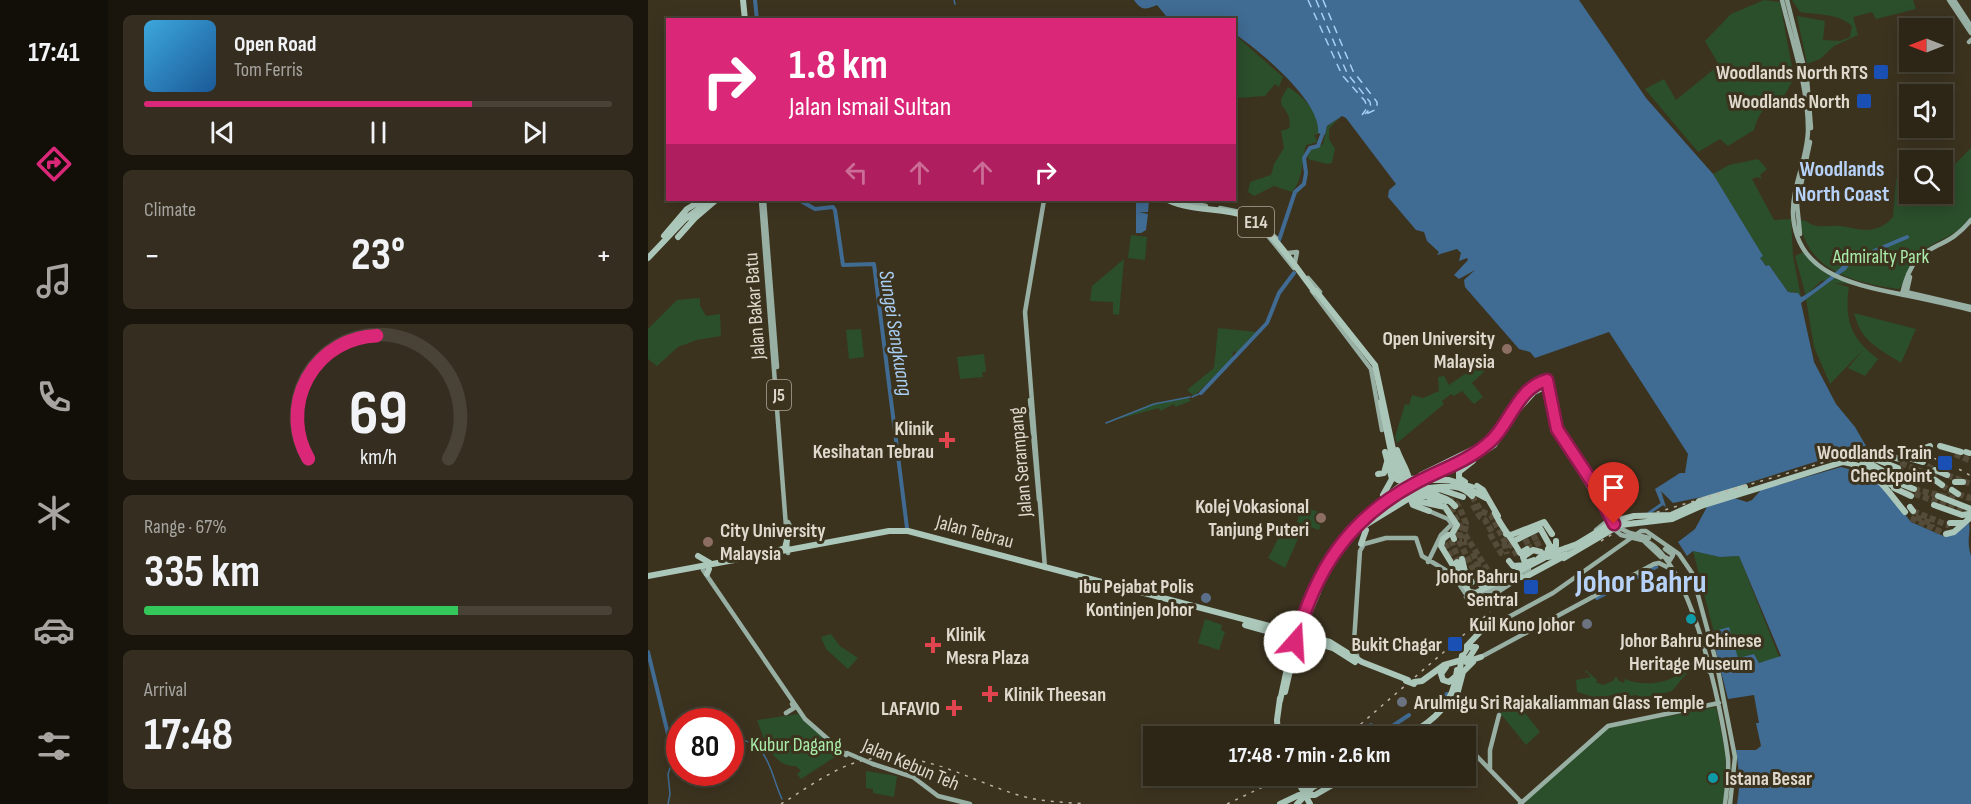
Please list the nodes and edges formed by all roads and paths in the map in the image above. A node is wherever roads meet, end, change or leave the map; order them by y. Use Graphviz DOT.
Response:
graph roads {
  1 [pos="744,0"];
  2 [pos="1950,0"];
  3 [pos="1783,1"];
  4 [pos="1963,17"];
  5 [pos="745,18"];
  6 [pos="1971,26"];
  7 [pos="1971,33"];
  8 [pos="1796,47"];
  9 [pos="1800,54"];
  10 [pos="1796,60"];
  11 [pos="1800,188"];
  12 [pos="703,201"];
  13 [pos="703,201"];
  14 [pos="713,201"];
  15 [pos="713,201"];
  16 [pos="713,201"];
  17 [pos="763,201"];
  18 [pos="1044,201"];
  19 [pos="1169,201"];
  20 [pos="1170,201"];
  21 [pos="1180,201"];
  22 [pos="1180,201"];
  23 [pos="1247,215"];
  24 [pos="1971,222"];
  25 [pos="683,225"];
  26 [pos="671,231"];
  27 [pos="678,237"];
  28 [pos="661,242"];
  29 [pos="648,256"];
  30 [pos="1291,259"];
  31 [pos="768,289"];
  32 [pos="1904,293"];
  33 [pos="1026,296"];
  34 [pos="1971,309"];
  35 [pos="1370,359"];
  36 [pos="1546,382"];
  37 [pos="1534,392"];
  38 [pos="1547,395"];
  39 [pos="1526,396"];
  40 [pos="1512,412"];
  41 [pos="1385,413"];
  42 [pos="1546,423"];
  43 [pos="1553,429"];
  44 [pos="1382,430"];
  45 [pos="1930,447"];
  46 [pos="1940,447"];
  47 [pos="1480,452"];
  48 [pos="1875,452"];
  49 [pos="1963,453"];
  50 [pos="1849,458"];
  51 [pos="1037,459"];
  52 [pos="783,460"];
  53 [pos="1388,462"];
  54 [pos="1834,462"];
  55 [pos="1861,463"];
  56 [pos="1900,463"];
  57 [pos="1925,463"];
  58 [pos="1378,474"];
  59 [pos="1421,475"];
  60 [pos="1946,476"];
  61 [pos="1391,478"];
  62 [pos="1407,478"];
  63 [pos="1440,480"];
  64 [pos="1771,480"];
  65 [pos="1898,484"];
  66 [pos="1942,485"];
  67 [pos="1472,489"];
  68 [pos="784,490"];
  69 [pos="1913,490"];
  70 [pos="1954,494"];
  71 [pos="1419,495"];
  72 [pos="1437,496"];
  73 [pos="1938,496"];
  74 [pos="1397,497"];
  75 [pos="1430,503"];
  76 [pos="1700,503"];
  77 [pos="1451,505"];
  78 [pos="1934,505"];
  79 [pos="1376,506"];
  80 [pos="1491,506"];
  81 [pos="1908,510"];
  82 [pos="788,514"];
  83 [pos="1969,514"];
  84 [pos="1361,520"];
  85 [pos="788,522"];
  86 [pos="1499,522"];
  87 [pos="1610,522"];
  88 [pos="1950,523"];
  89 [pos="792,530"];
  90 [pos="1356,532"];
  91 [pos="1506,534"];
  92 [pos="1448,538"];
  93 [pos="1648,538"];
  94 [pos="1547,539"];
  95 [pos="1586,539"];
  96 [pos="788,540"];
  97 [pos="969,540"];
  98 [pos="1360,544"];
  99 [pos="1525,545"];
  100 [pos="963,549"];
  101 [pos="1517,550"];
  102 [pos="790,551"];
  103 [pos="1574,551"];
  104 [pos="1664,551"];
  105 [pos="1432,554"];
  106 [pos="762,555"];
  107 [pos="1682,558"];
  108 [pos="733,560"];
  109 [pos="1430,562"];
  110 [pos="1458,562"];
  111 [pos="1511,562"];
  112 [pos="1044,565"];
  113 [pos="1026,566"];
  114 [pos="1325,567"];
  115 [pos="1440,567"];
  116 [pos="1671,567"];
  117 [pos="690,568"];
  118 [pos="1359,569"];
  119 [pos="679,570"];
  120 [pos="705,570"];
  121 [pos="1062,576"];
  122 [pos="1489,577"];
  123 [pos="648,578"];
  124 [pos="1321,581"];
  125 [pos="1145,587"];
  126 [pos="1473,589"];
  127 [pos="1136,596"];
  128 [pos="1313,596"];
  129 [pos="1475,604"];
  130 [pos="1696,622"];
  131 [pos="1705,622"];
  132 [pos="1248,624"];
  133 [pos="1699,631"];
  134 [pos="1708,632"];
  135 [pos="1479,633"];
  136 [pos="1298,634"];
  137 [pos="1696,640"];
  138 [pos="1468,647"];
  139 [pos="1294,650"];
  140 [pos="1343,651"];
  141 [pos="1481,657"];
  142 [pos="1356,661"];
  143 [pos="1463,661"];
  144 [pos="1701,664"];
  145 [pos="1446,667"];
  146 [pos="1458,673"];
  147 [pos="1711,673"];
  148 [pos="1411,682"];
  149 [pos="791,698"];
  150 [pos="1281,701"];
  151 [pos="1724,702"];
  152 [pos="1717,703"];
  153 [pos="1447,709"];
  154 [pos="786,713"];
  155 [pos="1499,716"];
  156 [pos="1280,726"];
  157 [pos="1424,726"];
  158 [pos="1429,726"];
  159 [pos="1476,754"];
  160 [pos="872,765"];
  161 [pos="1488,765"];
  162 [pos="1498,778"];
  163 [pos="1491,779"];
  164 [pos="1321,786"];
  165 [pos="1324,786"];
  166 [pos="1328,786"];
  167 [pos="1307,797"];
  168 [pos="1521,802"];
  169 [pos="965,804"];
  170 [pos="970,804"];
  171 [pos="1280,804"];
  172 [pos="1285,804"];
  173 [pos="1291,804"];
  174 [pos="1725,804"];
  175 [pos="1730,804"];
  1 -- 5 [label="highway"];
  2 -- 4 [label="main road"];
  3 -- 8 [label="main road"];
  4 -- 6 [label="main road"];
  4 -- 7 [label="main road"];
  8 -- 9 [label="main road"];
  8 -- 10 [label="main road"];
  9 -- 10 [label="main road"];
  9 -- 11 [label="main road"];
  10 -- 11 [label="main road"];
  11 -- 32 [label="main road"];
  12 -- 26 [label="highway"];
  13 -- 28 [label="highway"];
  14 -- 26 [label="highway"];
  15 -- 25 [label="main road"];
  16 -- 27 [label="highway"];
  17 -- 31 [label="main road, Jalan Bakar Batu / J5"];
  18 -- 33 [label="main road, Jalan Serampang"];
  19 -- 23 [label="main road"];
  20 -- 41 [label="highway, E14, bridge"];
  21 -- 23 [label="main road"];
  22 -- 35 [label="highway, E14, bridge"];
  23 -- 30 [label="main road"];
  23 -- 30 [label="main road"];
  24 -- 32 [label="main road"];
  25 -- 28 [label="highway"];
  26 -- 28 [label="highway"];
  28 -- 29 [label="highway"];
  30 -- 35 [label="main road"];
  30 -- 44 [label="main road"];
  31 -- 52 [label="main road, Jalan Bakar Batu / J5"];
  31 -- 68 [label="main road, Jalan Bakar Batu / J5"];
  32 -- 34 [label="main road"];
  33 -- 51 [label="main road, Jalan Serampang"];
  33 -- 51 [label="main road, Jalan Serampang"];
  35 -- 41 [label="highway, E14"];
  36 -- 37 [label="highway"];
  36 -- 38 [label="main road"];
  36 -- 39 [label="highway"];
  36 -- 87 [label="main road"];
  37 -- 38 [label="highway"];
  37 -- 39 [label="highway"];
  38 -- 43 [label="main road"];
  39 -- 40 [label="highway"];
  39 -- 47 [label="highway"];
  40 -- 47 [label="highway"];
  40 -- 63 [label="highway"];
  41 -- 44 [label="highway"];
  41 -- 62 [label="highway"];
  41 -- 62 [label="highway, E14"];
  41 -- 62 [label="highway, E14"];
  42 -- 43 [label="main road"];
  43 -- 87 [label="main road"];
  44 -- 53 [label="highway"];
  45 -- 48 [label="highway, bridge"];
  46 -- 49 [label="highway"];
  47 -- 63 [label="highway"];
  47 -- 67 [label="highway"];
  47 -- 74 [label="highway, bridge"];
  48 -- 50 [label="highway"];
  48 -- 56 [label="highway"];
  50 -- 54 [label="highway"];
  50 -- 55 [label="highway"];
  50 -- 65 [label="highway"];
  51 -- 112 [label="main road, Jalan Serampang"];
  52 -- 68 [label="main road"];
  52 -- 82 [label="main road, Jalan Bakar Batu / J5"];
  53 -- 58 [label="highway"];
  53 -- 61 [label="highway"];
  54 -- 55 [label="highway"];
  54 -- 64 [label="highway"];
  55 -- 56 [label="highway"];
  55 -- 56 [label="highway"];
  55 -- 65 [label="highway"];
  55 -- 81 [label="highway"];
  56 -- 57 [label="highway"];
  59 -- 62 [label="highway"];
  59 -- 62 [label="highway"];
  59 -- 63 [label="highway"];
  60 -- 66 [label="highway"];
  61 -- 62 [label="highway"];
  61 -- 79 [label="highway"];
  62 -- 63 [label="highway"];
  62 -- 63 [label="highway"];
  62 -- 71 [label="highway"];
  62 -- 74 [label="highway"];
  62 -- 79 [label="highway"];
  63 -- 67 [label="highway, bridge"];
  63 -- 67 [label="highway"];
  63 -- 67 [label="highway"];
  63 -- 71 [label="highway"];
  63 -- 75 [label="highway, bridge"];
  64 -- 76 [label="highway"];
  64 -- 76 [label="highway"];
  65 -- 69 [label="highway"];
  67 -- 71 [label="highway"];
  67 -- 80 [label="highway"];
  68 -- 82 [label="main road"];
  68 -- 96 [label="main road, Jalan Bakar Batu / J5"];
  70 -- 83 [label="highway"];
  71 -- 72 [label="highway"];
  71 -- 74 [label="highway"];
  71 -- 75 [label="highway"];
  71 -- 75 [label="highway, bridge"];
  71 -- 77 [label="highway"];
  71 -- 77 [label="highway"];
  71 -- 90 [label="highway"];
  72 -- 75 [label="highway"];
  72 -- 77 [label="highway"];
  73 -- 83 [label="highway"];
  74 -- 84 [label="highway"];
  74 -- 90 [label="highway"];
  75 -- 77 [label="highway"];
  75 -- 77 [label="highway, bridge"];
  75 -- 90 [label="highway"];
  75 -- 92 [label="main road"];
  76 -- 95 [label="highway, bridge"];
  76 -- 101 [label="highway, bridge"];
  76 -- 103 [label="highway, bridge"];
  76 -- 126 [label="highway, bridge"];
  77 -- 92 [label="highway"];
  78 -- 83 [label="highway"];
  79 -- 84 [label="highway"];
  80 -- 86 [label="highway"];
  80 -- 86 [label="highway"];
  82 -- 85 [label="main road, Jalan Bakar Batu / J5"];
  83 -- 83 [label="highway"];
  83 -- 88 [label="highway"];
  84 -- 114 [label="highway"];
  85 -- 89 [label="main road"];
  85 -- 96 [label="main road, Jalan Bakar Batu / J5"];
  86 -- 91 [label="highway"];
  87 -- 93 [label="main road, bridge"];
  87 -- 95 [label="main road"];
  90 -- 98 [label="highway"];
  90 -- 124 [label="highway"];
  91 -- 94 [label="highway"];
  91 -- 101 [label="highway"];
  92 -- 105 [label="main road"];
  92 -- 126 [label="highway"];
  93 -- 104 [label="main road"];
  93 -- 107 [label="main road"];
  93 -- 116 [label="main road"];
  93 -- 135 [label="main road"];
  94 -- 95 [label="highway, bridge"];
  94 -- 101 [label="highway"];
  95 -- 111 [label="highway, bridge"];
  95 -- 126 [label="main road"];
  95 -- 129 [label="main road"];
  96 -- 102 [label="highway"];
  96 -- 106 [label="highway"];
  97 -- 100 [label="highway"];
  99 -- 101 [label="highway"];
  100 -- 102 [label="highway, Jalan Tebrau"];
  100 -- 112 [label="highway, Jalan Tebrau"];
  100 -- 113 [label="highway, Jalan Tebrau"];
  102 -- 106 [label="highway, Jalan Tebrau"];
  102 -- 120 [label="highway, Jalan Tebrau"];
  103 -- 122 [label="highway, bridge"];
  103 -- 126 [label="highway, bridge"];
  104 -- 107 [label="main road"];
  104 -- 116 [label="main road"];
  105 -- 109 [label="main road"];
  105 -- 115 [label="main road"];
  106 -- 108 [label="highway, Jalan Tebrau"];
  107 -- 116 [label="main road"];
  107 -- 131 [label="main road"];
  108 -- 117 [label="highway"];
  108 -- 120 [label="highway, Jalan Tebrau"];
  109 -- 115 [label="main road"];
  109 -- 118 [label="main road"];
  109 -- 126 [label="main road"];
  110 -- 126 [label="highway"];
  112 -- 113 [label="highway"];
  112 -- 121 [label="highway"];
  112 -- 127 [label="highway, Jalan Tebrau"];
  113 -- 121 [label="highway, Jalan Tebrau"];
  114 -- 128 [label="highway"];
  114 -- 136 [label="highway"];
  115 -- 126 [label="main road"];
  116 -- 130 [label="main road"];
  116 -- 141 [label="main road"];
  117 -- 119 [label="highway, Jalan Tebrau"];
  117 -- 120 [label="highway, Jalan Tebrau"];
  118 -- 140 [label="main road"];
  118 -- 142 [label="main road"];
  119 -- 120 [label="highway"];
  119 -- 123 [label="highway, Jalan Tebrau"];
  120 -- 123 [label="highway, Jalan Tebrau"];
  120 -- 149 [label="main road, Jalan Kebun Teh"];
  121 -- 127 [label="highway, Jalan Tebrau"];
  124 -- 128 [label="highway"];
  124 -- 136 [label="highway"];
  125 -- 127 [label="highway"];
  126 -- 129 [label="main road"];
  126 -- 129 [label="main road"];
  127 -- 132 [label="highway, Jalan Tebrau"];
  127 -- 132 [label="highway, Jalan Tebrau"];
  128 -- 150 [label="highway, bridge"];
  130 -- 131 [label="main road"];
  130 -- 133 [label="main road"];
  131 -- 134 [label="main road"];
  132 -- 136 [label="highway, Jalan Tebrau"];
  132 -- 136 [label="highway"];
  133 -- 134 [label="main road"];
  133 -- 137 [label="main road"];
  133 -- 147 [label="main road"];
  134 -- 151 [label="main road"];
  135 -- 143 [label="highway"];
  136 -- 139 [label="highway, bridge"];
  136 -- 139 [label="highway"];
  136 -- 139 [label="highway, bridge"];
  136 -- 140 [label="highway, Jalan Tebrau"];
  136 -- 140 [label="highway"];
  136 -- 142 [label="highway, Jalan Tebrau"];
  138 -- 143 [label="highway"];
  139 -- 150 [label="highway"];
  140 -- 142 [label="highway, Jalan Tebrau"];
  141 -- 143 [label="highway"];
  142 -- 148 [label="highway, Jalan Tebrau"];
  143 -- 145 [label="highway"];
  143 -- 146 [label="highway, bridge"];
  143 -- 148 [label="highway"];
  143 -- 153 [label="highway"];
  144 -- 147 [label="main road"];
  145 -- 146 [label="highway"];
  145 -- 148 [label="highway"];
  146 -- 153 [label="highway"];
  146 -- 157 [label="highway"];
  147 -- 152 [label="main road"];
  149 -- 154 [label="main road"];
  149 -- 160 [label="main road, Jalan Kebun Teh, bridge"];
  150 -- 156 [label="highway"];
  151 -- 152 [label="main road"];
  151 -- 175 [label="main road"];
  152 -- 168 [label="main road"];
  152 -- 174 [label="main road"];
  153 -- 158 [label="highway"];
  155 -- 161 [label="main road"];
  159 -- 161 [label="main road"];
  160 -- 169 [label="main road, Jalan Kebun Teh"];
  160 -- 170 [label="main road, Jalan Kebun Teh"];
  161 -- 162 [label="main road"];
  162 -- 163 [label="main road"];
  162 -- 168 [label="main road"];
  164 -- 167 [label="highway"];
  165 -- 167 [label="highway"];
  166 -- 167 [label="highway"];
  167 -- 167 [label="highway"];
  167 -- 171 [label="highway"];
  167 -- 172 [label="highway"];
  167 -- 173 [label="highway"];
}
